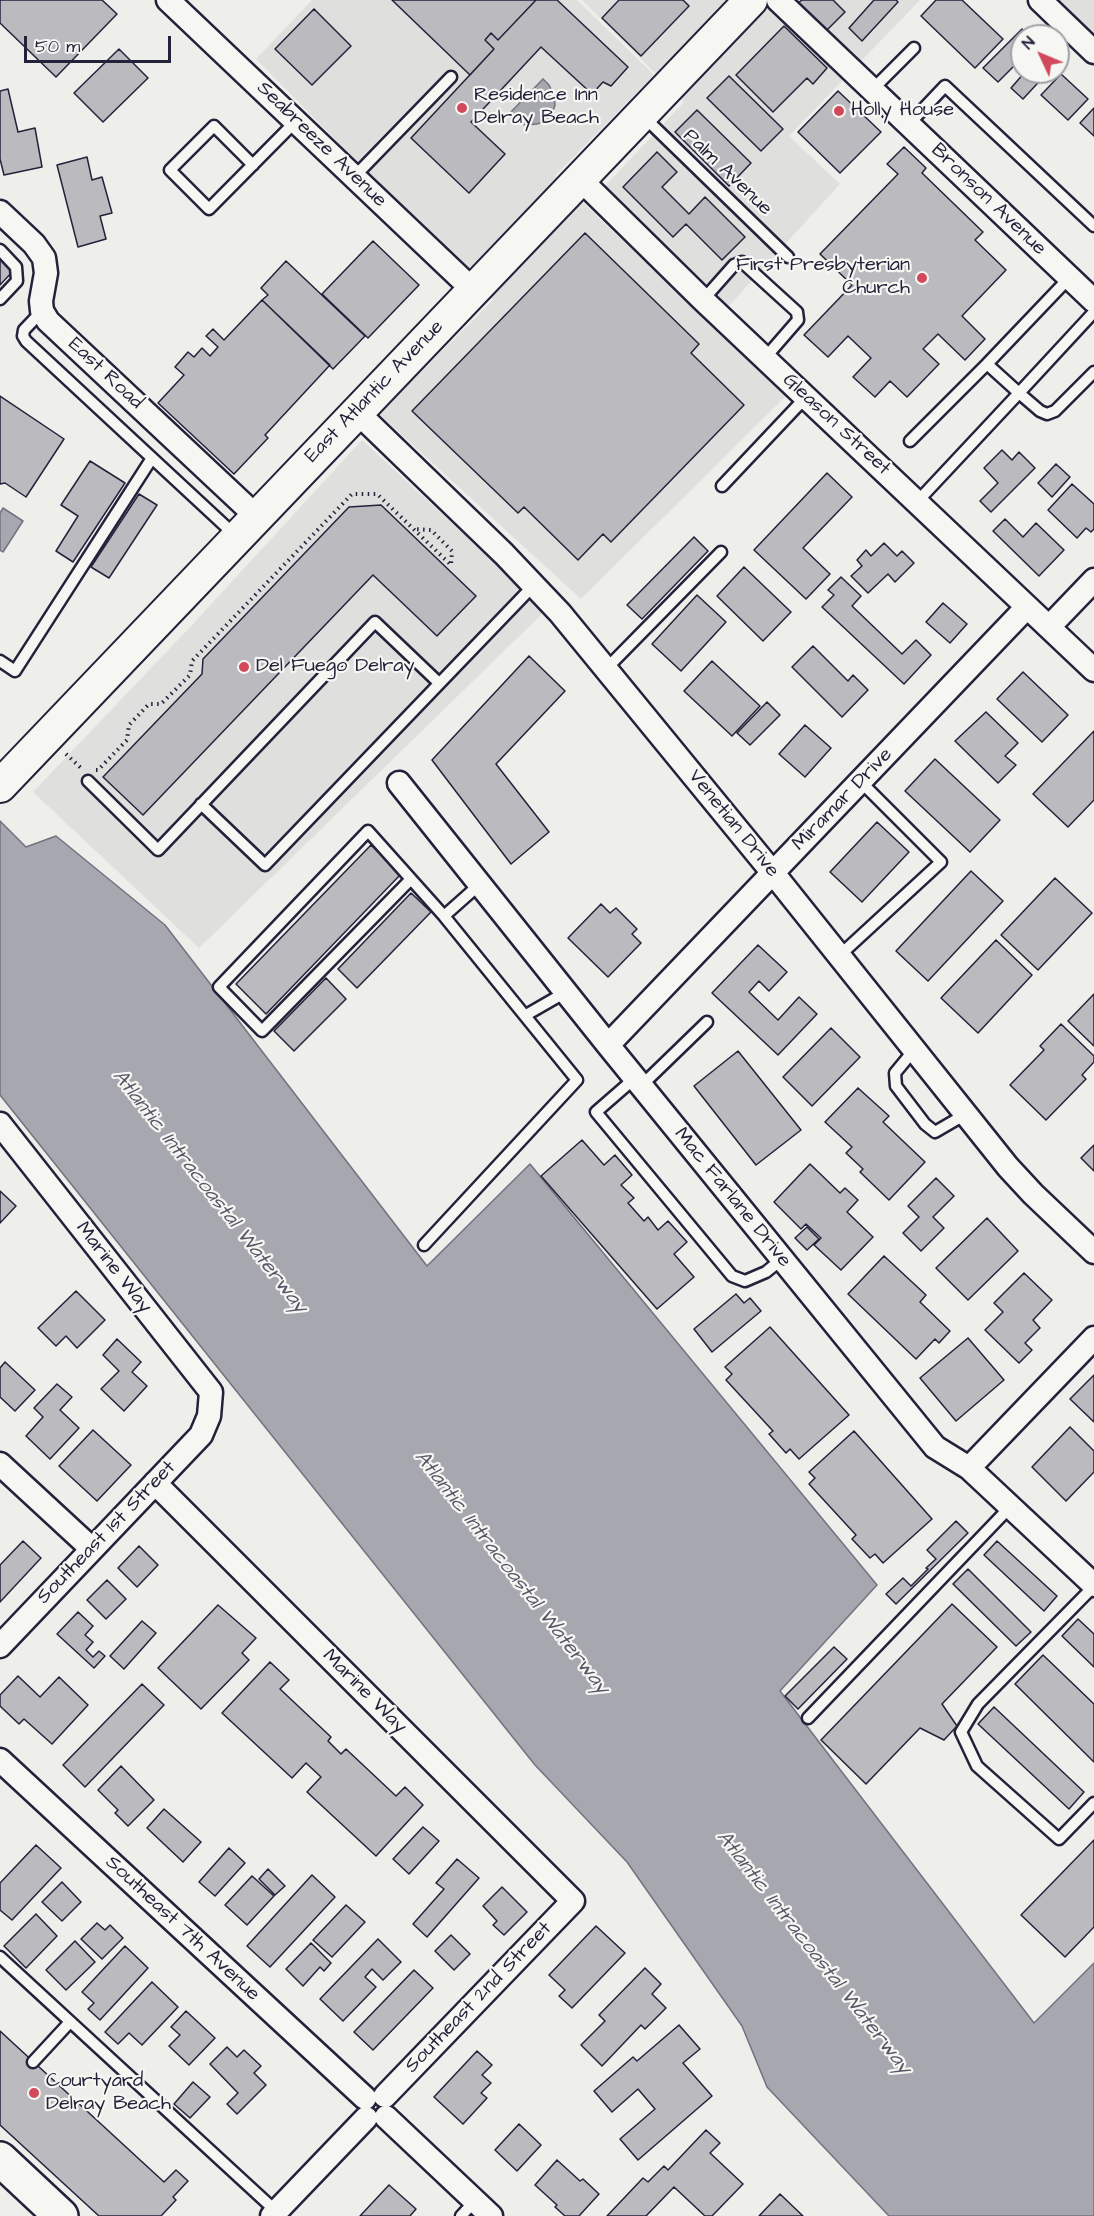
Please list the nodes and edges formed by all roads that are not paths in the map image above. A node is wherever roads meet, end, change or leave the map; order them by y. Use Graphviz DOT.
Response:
graph roads {
  1 [pos="168,0"];
  2 [pos="751,0"];
  3 [pos="778,0"];
  4 [pos="1050,3"];
  5 [pos="914,48"];
  6 [pos="1094,52"];
  7 [pos="451,77"];
  8 [pos="872,90"];
  9 [pos="641,115"];
  10 [pos="296,121"];
  11 [pos="909,124"];
  12 [pos="253,165"];
  13 [pos="354,177"];
  14 [pos="580,179"];
  15 [pos="0,212"];
  16 [pos="1094,226"];
  17 [pos="0,250"];
  18 [pos="788,257"];
  19 [pos="1070,277"];
  20 [pos="473,290"];
  21 [pos="0,299"];
  22 [pos="703,300"];
  23 [pos="1094,301"];
  24 [pos="42,311"];
  25 [pos="1094,312"];
  26 [pos="765,358"];
  27 [pos="987,364"];
  28 [pos="1094,372"];
  29 [pos="1019,393"];
  30 [pos="806,397"];
  31 [pos="356,411"];
  32 [pos="910,441"];
  33 [pos="152,458"];
  34 [pos="722,486"];
  35 [pos="917,502"];
  36 [pos="246,526"];
  37 [pos="721,552"];
  38 [pos="1094,580"];
  39 [pos="534,585"];
  40 [pos="1027,607"];
  41 [pos="1049,627"];
  42 [pos="0,661"];
  43 [pos="607,668"];
  44 [pos="1094,670"];
  45 [pos="439,683"];
  46 [pos="6,780"];
  47 [pos="88,781"];
  48 [pos="860,781"];
  49 [pos="399,783"];
  50 [pos="201,804"];
  51 [pos="773,873"];
  52 [pos="411,879"];
  53 [pos="480,884"];
  54 [pos="444,916"];
  55 [pos="839,956"];
  56 [pos="566,992"];
  57 [pos="525,1016"];
  58 [pos="707,1022"];
  59 [pos="608,1045"];
  60 [pos="914,1050"];
  61 [pos="638,1082"];
  62 [pos="966,1114"];
  63 [pos="0,1124"];
  64 [pos="424,1245"];
  65 [pos="1094,1252"];
  66 [pos="782,1259"];
  67 [pos="1094,1338"];
  68 [pos="209,1416"];
  69 [pos="0,1464"];
  70 [pos="969,1468"];
  71 [pos="155,1483"];
  72 [pos="1010,1507"];
  73 [pos="92,1549"];
  74 [pos="1094,1586"];
  75 [pos="0,1646"];
  76 [pos="808,1718"];
  77 [pos="0,1760"];
  78 [pos="1094,1803"];
  79 [pos="573,1900"];
  80 [pos="0,1957"];
  81 [pos="70,2022"];
  82 [pos="33,2062"];
  83 [pos="376,2107"];
  84 [pos="0,2159"];
  85 [pos="49,2209"];
  86 [pos="476,2211"];
  87 [pos="276,2215"];
  1 -- 10 [label="street, Seabreeze Avenue"];
  2 -- 9 [label="main road, East Atlantic Avenue"];
  3 -- 8 [label="street, Bronson Avenue"];
  4 -- 6 [label="street"];
  5 -- 8 [label="lane"];
  7 -- 13 [label="lane"];
  8 -- 11 [label="street, Bronson Avenue"];
  9 -- 14 [label="main road, East Atlantic Avenue"];
  9 -- 18 [label="lane, Palm Avenue"];
  10 -- 12 [label="lane"];
  10 -- 13 [label="street, Seabreeze Avenue"];
  11 -- 16 [label="lane"];
  11 -- 19 [label="street, Bronson Avenue"];
  12 -- 12 [label="lane"];
  13 -- 20 [label="street, Seabreeze Avenue"];
  14 -- 20 [label="main road, East Atlantic Avenue"];
  14 -- 22 [label="street, Gleason Street"];
  15 -- 24 [label="street"];
  17 -- 21 [label="lane"];
  19 -- 23 [label="street, Bronson Avenue"];
  19 -- 27 [label="lane"];
  20 -- 31 [label="main road, East Atlantic Avenue"];
  22 -- 26 [label="street, Gleason Street"];
  22 -- 26 [label="lane"];
  24 -- 33 [label="lane"];
  24 -- 36 [label="street, East Road"];
  25 -- 29 [label="lane"];
  26 -- 30 [label="street, Gleason Street"];
  27 -- 29 [label="lane"];
  27 -- 32 [label="lane"];
  28 -- 29 [label="lane"];
  29 -- 35 [label="lane"];
  30 -- 34 [label="lane"];
  30 -- 35 [label="street, Gleason Street"];
  31 -- 36 [label="main road, East Atlantic Avenue"];
  31 -- 39 [label="street, Venetian Drive"];
  33 -- 36 [label="lane"];
  33 -- 42 [label="lane"];
  35 -- 40 [label="street, Gleason Street"];
  36 -- 46 [label="main road, East Atlantic Avenue"];
  37 -- 43 [label="lane"];
  38 -- 41 [label="street"];
  39 -- 43 [label="street, Venetian Drive"];
  39 -- 45 [label="lane"];
  40 -- 41 [label="street, Gleason Street"];
  40 -- 48 [label="street, Miramar Drive"];
  41 -- 44 [label="street, Gleason Street"];
  43 -- 51 [label="street, Venetian Drive"];
  45 -- 50 [label="lane"];
  45 -- 50 [label="lane"];
  47 -- 50 [label="lane"];
  48 -- 51 [label="street, Miramar Drive"];
  48 -- 55 [label="lane"];
  49 -- 53 [label="street, Mac Farlane Drive"];
  51 -- 55 [label="street, Venetian Drive"];
  51 -- 59 [label="street, Miramar Drive"];
  52 -- 52 [label="lane"];
  52 -- 54 [label="lane"];
  53 -- 54 [label="lane"];
  53 -- 56 [label="street, Mac Farlane Drive"];
  54 -- 57 [label="lane"];
  55 -- 60 [label="street, Venetian Drive"];
  56 -- 57 [label="lane"];
  56 -- 59 [label="street, Mac Farlane Drive"];
  57 -- 64 [label="lane"];
  58 -- 61 [label="lane"];
  59 -- 61 [label="street, Mac Farlane Drive"];
  60 -- 62 [label="street, Venetian Drive"];
  60 -- 62 [label="lane"];
  61 -- 66 [label="street, Mac Farlane Drive"];
  61 -- 66 [label="lane"];
  62 -- 65 [label="street, Venetian Drive"];
  63 -- 68 [label="street, Marine Way"];
  66 -- 70 [label="street, Mac Farlane Drive"];
  67 -- 70 [label="street"];
  68 -- 71 [label="street, Southeast 1st Street"];
  69 -- 73 [label="street"];
  70 -- 72 [label="street, Mac Farlane Drive"];
  71 -- 73 [label="street, Southeast 1st Street"];
  71 -- 79 [label="street, Marine Way"];
  72 -- 74 [label="street, Mac Farlane Drive"];
  72 -- 76 [label="lane"];
  73 -- 75 [label="street, Southeast 1st Street"];
  74 -- 78 [label="lane"];
  77 -- 83 [label="street, Southeast 7th Avenue"];
  79 -- 83 [label="street, Southeast 2nd Street"];
  80 -- 81 [label="lane"];
  81 -- 82 [label="lane"];
  81 -- 87 [label="lane"];
  83 -- 86 [label="street, Southeast 7th Avenue"];
  83 -- 87 [label="street, Southeast 2nd Street"];
  84 -- 85 [label="main road"];
}
